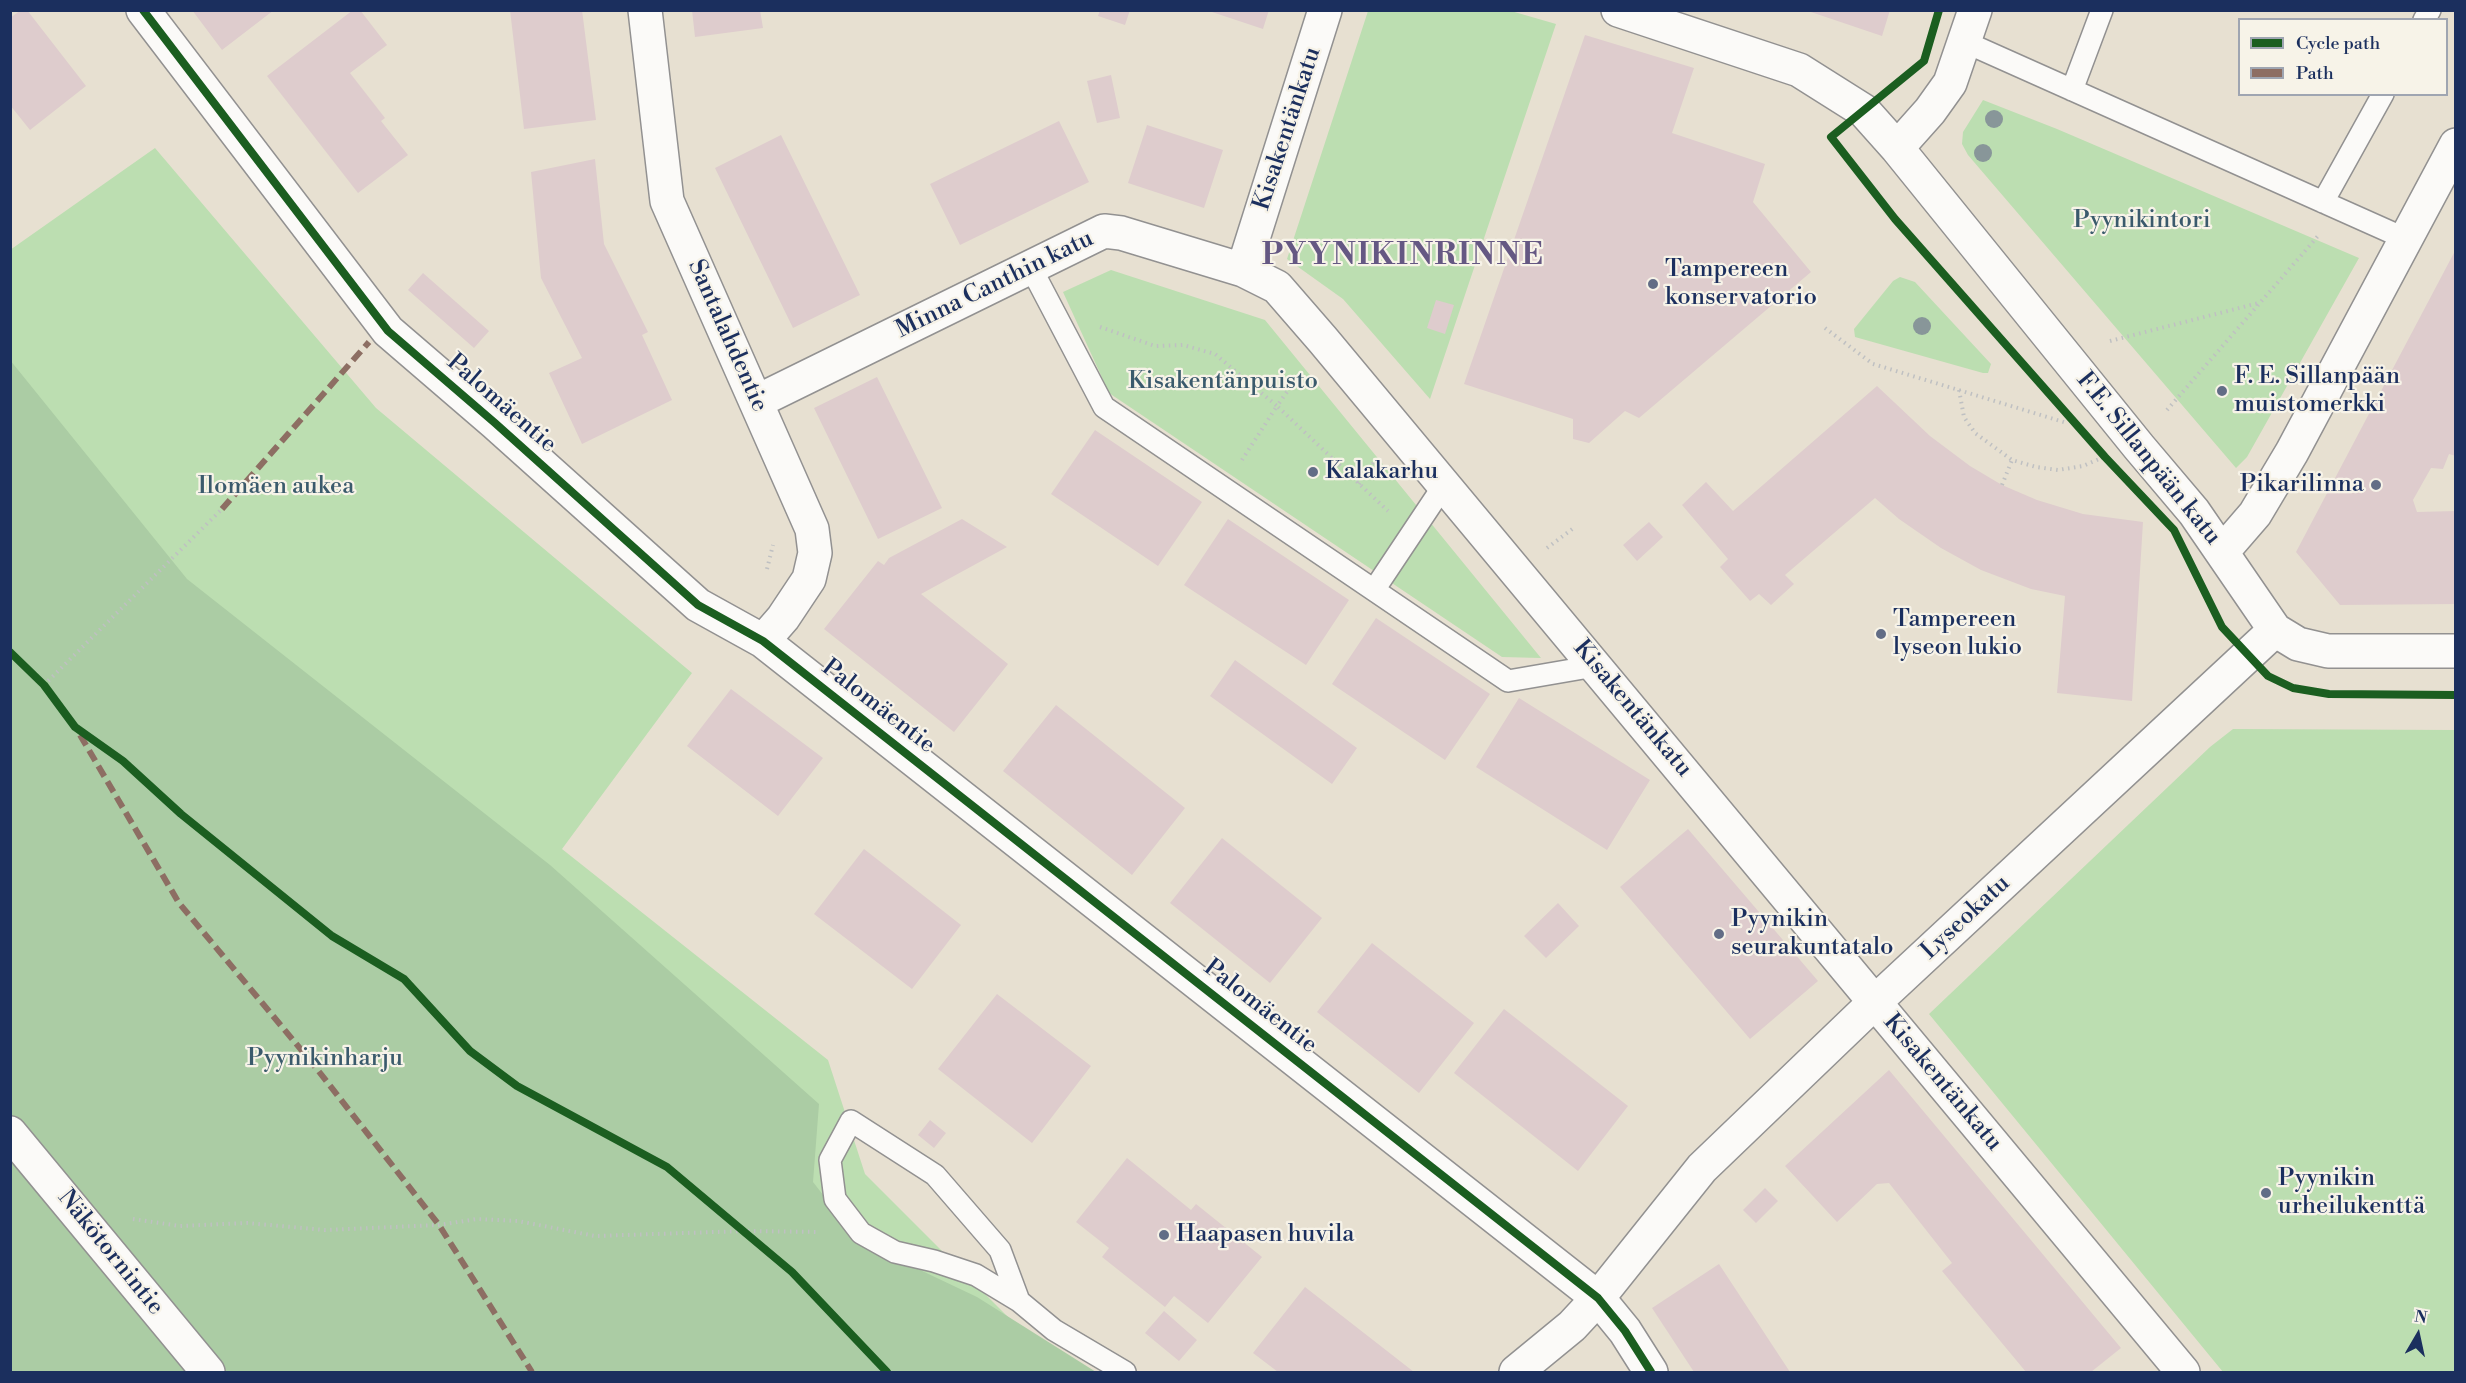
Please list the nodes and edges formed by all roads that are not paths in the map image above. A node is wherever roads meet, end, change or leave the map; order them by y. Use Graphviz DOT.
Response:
graph roads {
  1 [pos="143,10"];
  2 [pos="645,10"];
  3 [pos="1325,10"];
  4 [pos="1618,10"];
  5 [pos="1975,10"];
  6 [pos="2102,10"];
  7 [pos="1965,42"];
  8 [pos="2072,90"];
  9 [pos="2382,96"];
  10 [pos="2456,145"];
  11 [pos="1897,148"];
  12 [pos="2323,202"];
  13 [pos="2406,239"];
  14 [pos="1031,268"];
  15 [pos="1243,270"];
  16 [pos="756,402"];
  17 [pos="1444,485"];
  18 [pos="2223,551"];
  19 [pos="1374,590"];
  20 [pos="2275,630"];
  21 [pos="763,641"];
  22 [pos="2456,651"];
  23 [pos="1595,666"];
  24 [pos="1875,1002"];
  25 [pos="10,1133"];
  26 [pos="1598,1298"];
  27 [pos="1019,1301"];
  28 [pos="208,1372"];
  29 [pos="1125,1372"];
  30 [pos="1516,1372"];
  31 [pos="1651,1372"];
  32 [pos="2183,1372"];
  1 -- 21 [label="street, Palomäentie"];
  2 -- 16 [label="street, Santalahdentie"];
  3 -- 15 [label="street, Kisakentänkatu"];
  4 -- 11 [label="street, F.E. Sillanpään katu"];
  5 -- 7 [label="street"];
  6 -- 8 [label="lane"];
  7 -- 8 [label="lane"];
  7 -- 11 [label="street"];
  8 -- 12 [label="lane"];
  9 -- 12 [label="lane"];
  10 -- 13 [label="street"];
  11 -- 18 [label="street, F.E. Sillanpään katu"];
  12 -- 13 [label="lane"];
  13 -- 18 [label="street"];
  14 -- 15 [label="street, Minna Canthin katu"];
  14 -- 16 [label="street, Minna Canthin katu"];
  14 -- 19 [label="lane"];
  15 -- 17 [label="street, Kisakentänkatu"];
  16 -- 21 [label="street, Santalahdentie"];
  17 -- 19 [label="lane"];
  17 -- 23 [label="street, Kisakentänkatu"];
  18 -- 20 [label="street, F.E. Sillanpään katu"];
  19 -- 23 [label="lane"];
  20 -- 22 [label="street, F.E. Sillanpään katu"];
  20 -- 24 [label="street, Lyseokatu"];
  21 -- 26 [label="street, Palomäentie"];
  23 -- 24 [label="street, Kisakentänkatu"];
  24 -- 26 [label="street, Lyseokatu"];
  24 -- 32 [label="street, Kisakentänkatu"];
  25 -- 28 [label="street, Näkötornintie"];
  26 -- 30 [label="street, Lyseokatu"];
  26 -- 31 [label="street, Palomäentie"];
  27 -- 27 [label="lane"];
  27 -- 29 [label="lane"];
}
